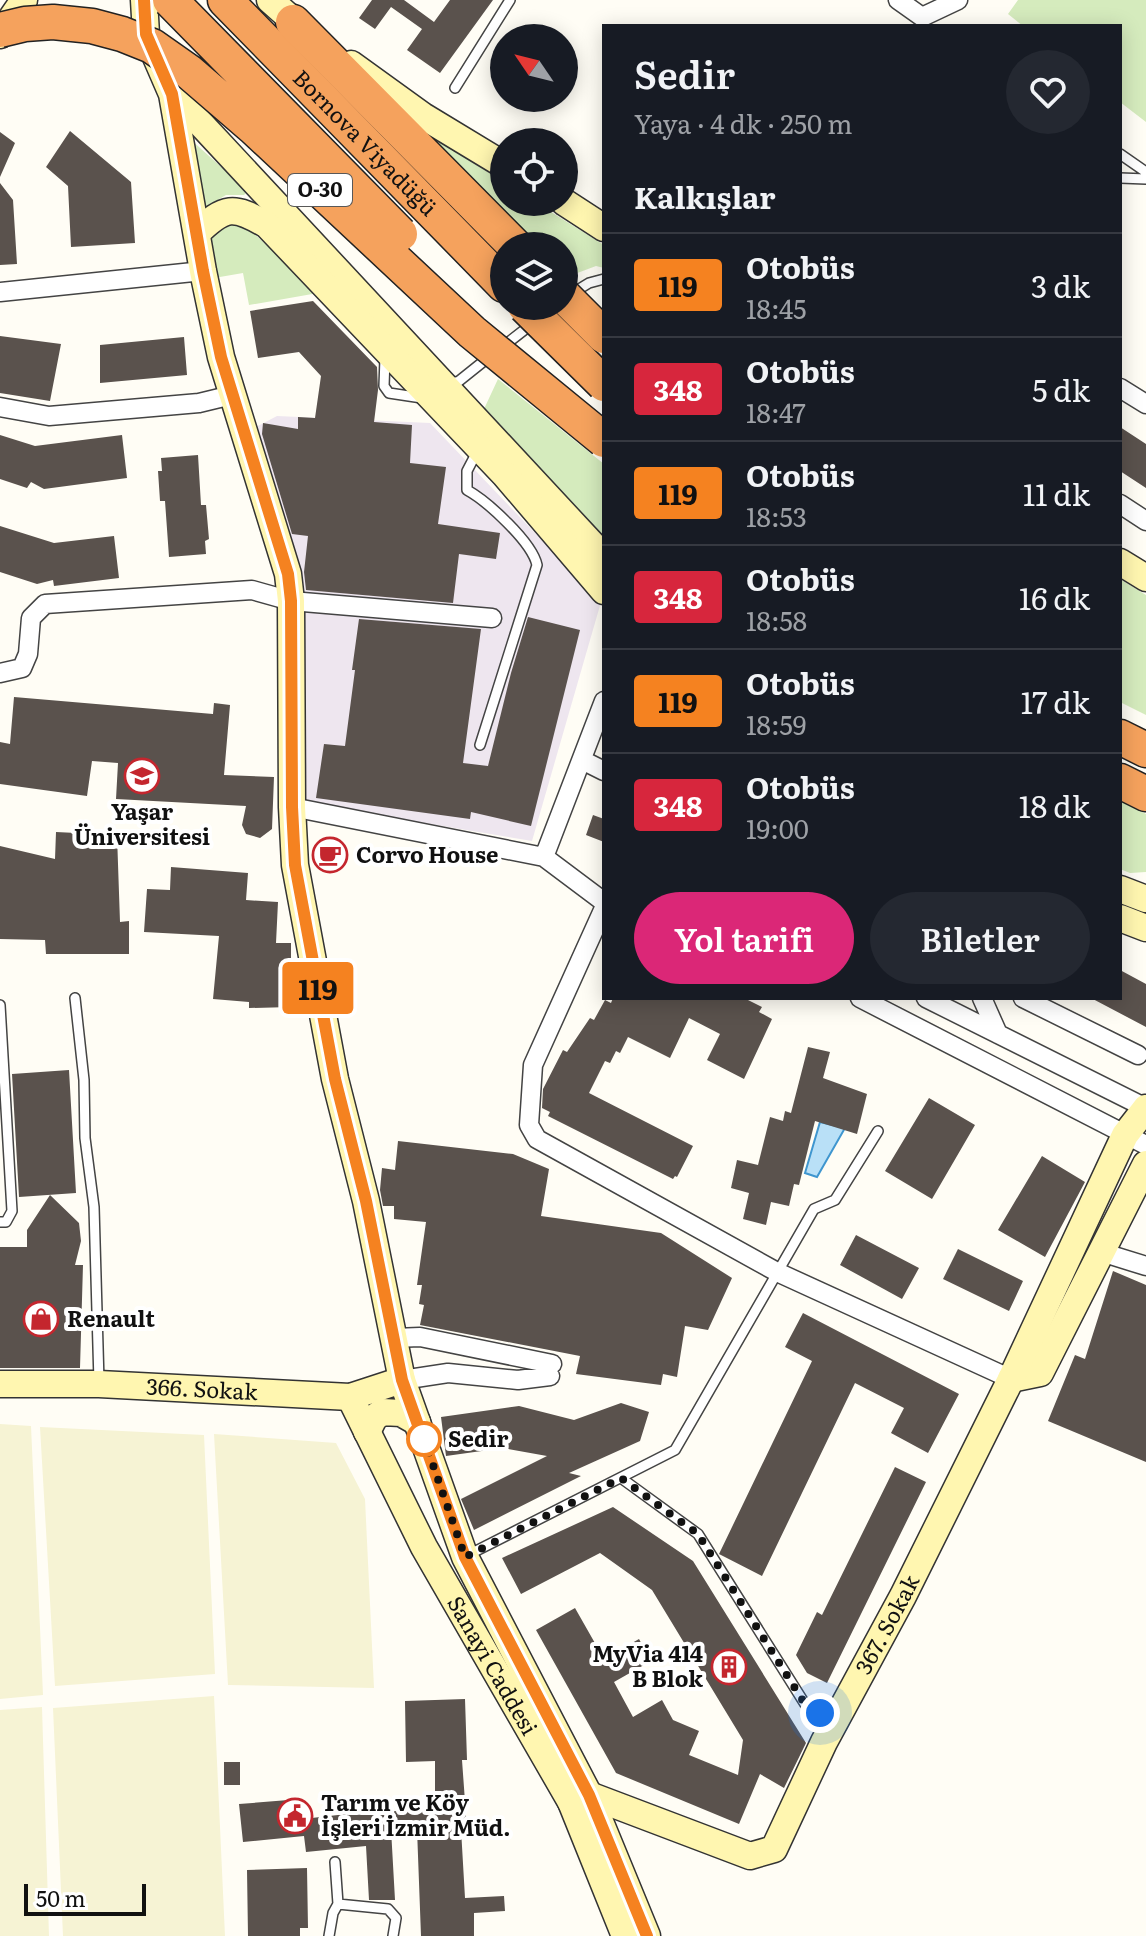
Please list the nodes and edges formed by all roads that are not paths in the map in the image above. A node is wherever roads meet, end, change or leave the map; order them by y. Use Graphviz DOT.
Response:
graph roads {
  1 [pos="24,0"];
  2 [pos="144,0"];
  3 [pos="170,0"];
  4 [pos="225,0"];
  5 [pos="510,0"];
  6 [pos="898,0"];
  7 [pos="958,0"];
  8 [pos="282,11"];
  9 [pos="928,22"];
  10 [pos="0,32"];
  11 [pos="0,42"];
  12 [pos="455,88"];
  13 [pos="172,94"];
  14 [pos="1122,155"];
  15 [pos="490,157"];
  16 [pos="1146,172"];
  17 [pos="1122,178"];
  18 [pos="1146,179"];
  19 [pos="578,211"];
  20 [pos="602,227"];
  21 [pos="501,232"];
  22 [pos="197,233"];
  23 [pos="203,271"];
  24 [pos="490,271"];
  25 [pos="602,280"];
  26 [pos="578,290"];
  27 [pos="0,292"];
  28 [pos="578,311"];
  29 [pos="537,320"];
  30 [pos="539,320"];
  31 [pos="602,334"];
  32 [pos="602,382"];
  33 [pos="437,392"];
  34 [pos="232,395"];
  35 [pos="1123,395"];
  36 [pos="1146,404"];
  37 [pos="0,407"];
  38 [pos="602,429"];
  39 [pos="602,438"];
  40 [pos="479,449"];
  41 [pos="1122,505"];
  42 [pos="1146,521"];
  43 [pos="602,555"];
  44 [pos="1122,563"];
  45 [pos="1146,578"];
  46 [pos="602,589"];
  47 [pos="291,601"];
  48 [pos="492,618"];
  49 [pos="0,673"];
  50 [pos="602,706"];
  51 [pos="1122,738"];
  52 [pos="480,745"];
  53 [pos="1146,750"];
  54 [pos="582,760"];
  55 [pos="602,770"];
  56 [pos="1122,782"];
  57 [pos="1146,794"];
  58 [pos="292,807"];
  59 [pos="544,857"];
  60 [pos="1122,890"];
  61 [pos="1146,899"];
  62 [pos="602,900"];
  63 [pos="602,912"];
  64 [pos="1122,919"];
  65 [pos="1146,928"];
  66 [pos="75,998"];
  67 [pos="864,1000"];
  68 [pos="930,1000"];
  69 [pos="983,1000"];
  70 [pos="1027,1000"];
  71 [pos="0,1005"];
  72 [pos="998,1034"];
  73 [pos="1138,1055"];
  74 [pos="1146,1108"];
  75 [pos="878,1131"];
  76 [pos="1136,1140"];
  77 [pos="1146,1164"];
  78 [pos="0,1222"];
  79 [pos="1101,1252"];
  80 [pos="1146,1266"];
  81 [pos="777,1272"];
  82 [pos="394,1338"];
  83 [pos="1011,1379"];
  84 [pos="402,1380"];
  85 [pos="0,1384"];
  86 [pos="99,1384"];
  87 [pos="350,1397"];
  88 [pos="417,1422"];
  89 [pos="367,1432"];
  90 [pos="621,1478"];
  91 [pos="465,1557"];
  92 [pos="835,1722"];
  93 [pos="580,1798"];
  94 [pos="335,1862"];
  95 [pos="338,1904"];
  96 [pos="329,1936"];
  97 [pos="393,1936"];
  98 [pos="625,1936"];
  99 [pos="647,1936"];
  1 -- 10 [label="street"];
  2 -- 13 [label="street"];
  3 -- 38 [label="highway, Bornova Viyadüğü / O-30, bridge"];
  4 -- 24 [label="highway, Bornova Viyadüğü / O-30"];
  5 -- 12 [label="lane"];
  6 -- 9 [label="street"];
  7 -- 9 [label="street"];
  8 -- 15 [label="street"];
  8 -- 21 [label="highway"];
  10 -- 39 [label="highway, O-30, bridge"];
  11 -- 13 [label="street"];
  13 -- 22 [label="street, Sanayi Caddesi"];
  13 -- 33 [label="street"];
  14 -- 16 [label="lane"];
  17 -- 18 [label="lane"];
  19 -- 20 [label="street"];
  22 -- 23 [label="street, Sanayi Caddesi"];
  22 -- 33 [label="street"];
  23 -- 27 [label="street"];
  23 -- 34 [label="street, Sanayi Caddesi"];
  25 -- 26 [label="lane"];
  28 -- 31 [label="highway, bridge"];
  29 -- 33 [label="lane"];
  30 -- 32 [label="highway, bridge"];
  33 -- 40 [label="street"];
  33 -- 43 [label="street"];
  34 -- 37 [label="street"];
  34 -- 47 [label="street, Sanayi Caddesi"];
  35 -- 36 [label="street"];
  40 -- 46 [label="street"];
  40 -- 52 [label="lane"];
  41 -- 42 [label="street"];
  44 -- 45 [label="street"];
  47 -- 48 [label="street"];
  47 -- 49 [label="street"];
  47 -- 58 [label="street, Sanayi Caddesi"];
  50 -- 54 [label="street"];
  51 -- 53 [label="highway"];
  54 -- 55 [label="street"];
  54 -- 59 [label="street"];
  56 -- 57 [label="highway"];
  58 -- 59 [label="street"];
  58 -- 82 [label="street, Sanayi Caddesi"];
  59 -- 62 [label="street"];
  60 -- 61 [label="street"];
  63 -- 81 [label="street"];
  64 -- 65 [label="street"];
  66 -- 86 [label="lane"];
  67 -- 76 [label="street"];
  68 -- 72 [label="street"];
  69 -- 72 [label="street"];
  70 -- 73 [label="street"];
  71 -- 78 [label="lane"];
  72 -- 74 [label="street"];
  74 -- 76 [label="street, 367. Sokak"];
  75 -- 81 [label="lane"];
  76 -- 83 [label="street, 367. Sokak"];
  77 -- 79 [label="street"];
  79 -- 80 [label="street"];
  79 -- 83 [label="street"];
  81 -- 83 [label="street"];
  81 -- 90 [label="lane"];
  82 -- 84 [label="street, Sanayi Caddesi"];
  82 -- 84 [label="street"];
  83 -- 92 [label="street, 367. Sokak"];
  84 -- 87 [label="street, 366. Sokak"];
  84 -- 88 [label="street, Sanayi Caddesi"];
  85 -- 86 [label="street, 366. Sokak"];
  86 -- 87 [label="street, 366. Sokak"];
  87 -- 89 [label="street, Sanayi Caddesi"];
  88 -- 89 [label="street"];
  88 -- 91 [label="street, Sanayi Caddesi"];
  89 -- 93 [label="street, Sanayi Caddesi"];
  90 -- 91 [label="lane"];
  90 -- 92 [label="lane"];
  91 -- 93 [label="street, Sanayi Caddesi"];
  92 -- 93 [label="street, 367. Sokak"];
  93 -- 98 [label="street, Sanayi Caddesi"];
  93 -- 99 [label="street, Sanayi Caddesi"];
  94 -- 95 [label="lane"];
  95 -- 96 [label="lane"];
  95 -- 97 [label="lane"];
}
